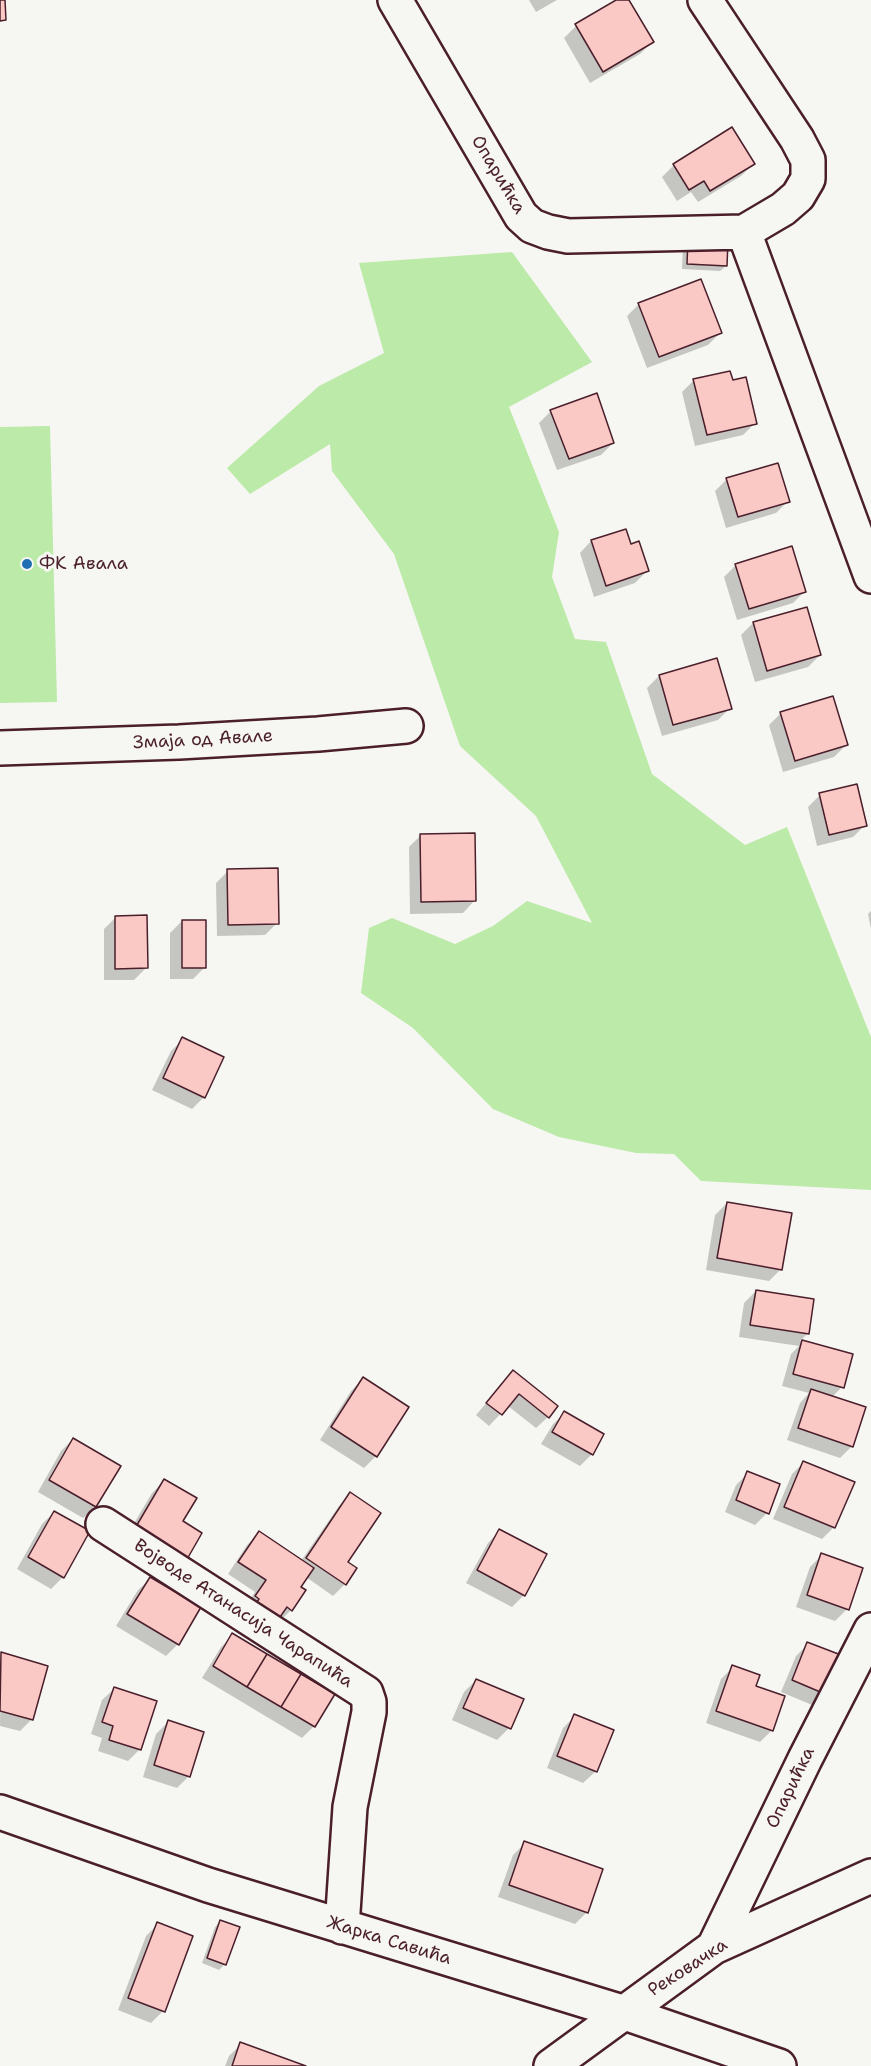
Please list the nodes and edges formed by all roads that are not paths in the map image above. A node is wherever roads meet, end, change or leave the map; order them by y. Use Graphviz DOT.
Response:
graph roads {
  1 [pos="395,0"];
  2 [pos="705,0"];
  3 [pos="744,232"];
  4 [pos="871,576"];
  5 [pos="406,726"];
  6 [pos="0,748"];
  7 [pos="103,1524"];
  8 [pos="871,1630"];
  9 [pos="0,1812"];
  10 [pos="871,1876"];
  11 [pos="342,1927"];
  12 [pos="714,1947"];
  13 [pos="622,2012"];
  14 [pos="551,2066"];
  15 [pos="779,2066"];
  1 -- 3 [label="street, Опарићка"];
  2 -- 3 [label="street"];
  3 -- 4 [label="street"];
  5 -- 6 [label="street, Змаја од Авале"];
  7 -- 11 [label="street, Војводе Атанасија Чарапића"];
  8 -- 12 [label="street, Опарићка"];
  9 -- 11 [label="street, Жарка Савића"];
  10 -- 12 [label="street, Рековачка"];
  11 -- 13 [label="street, Жарка Савића"];
  12 -- 13 [label="street, Рековачка"];
  13 -- 14 [label="street, Рековачка"];
  13 -- 15 [label="street, Жарка Савића"];
}
